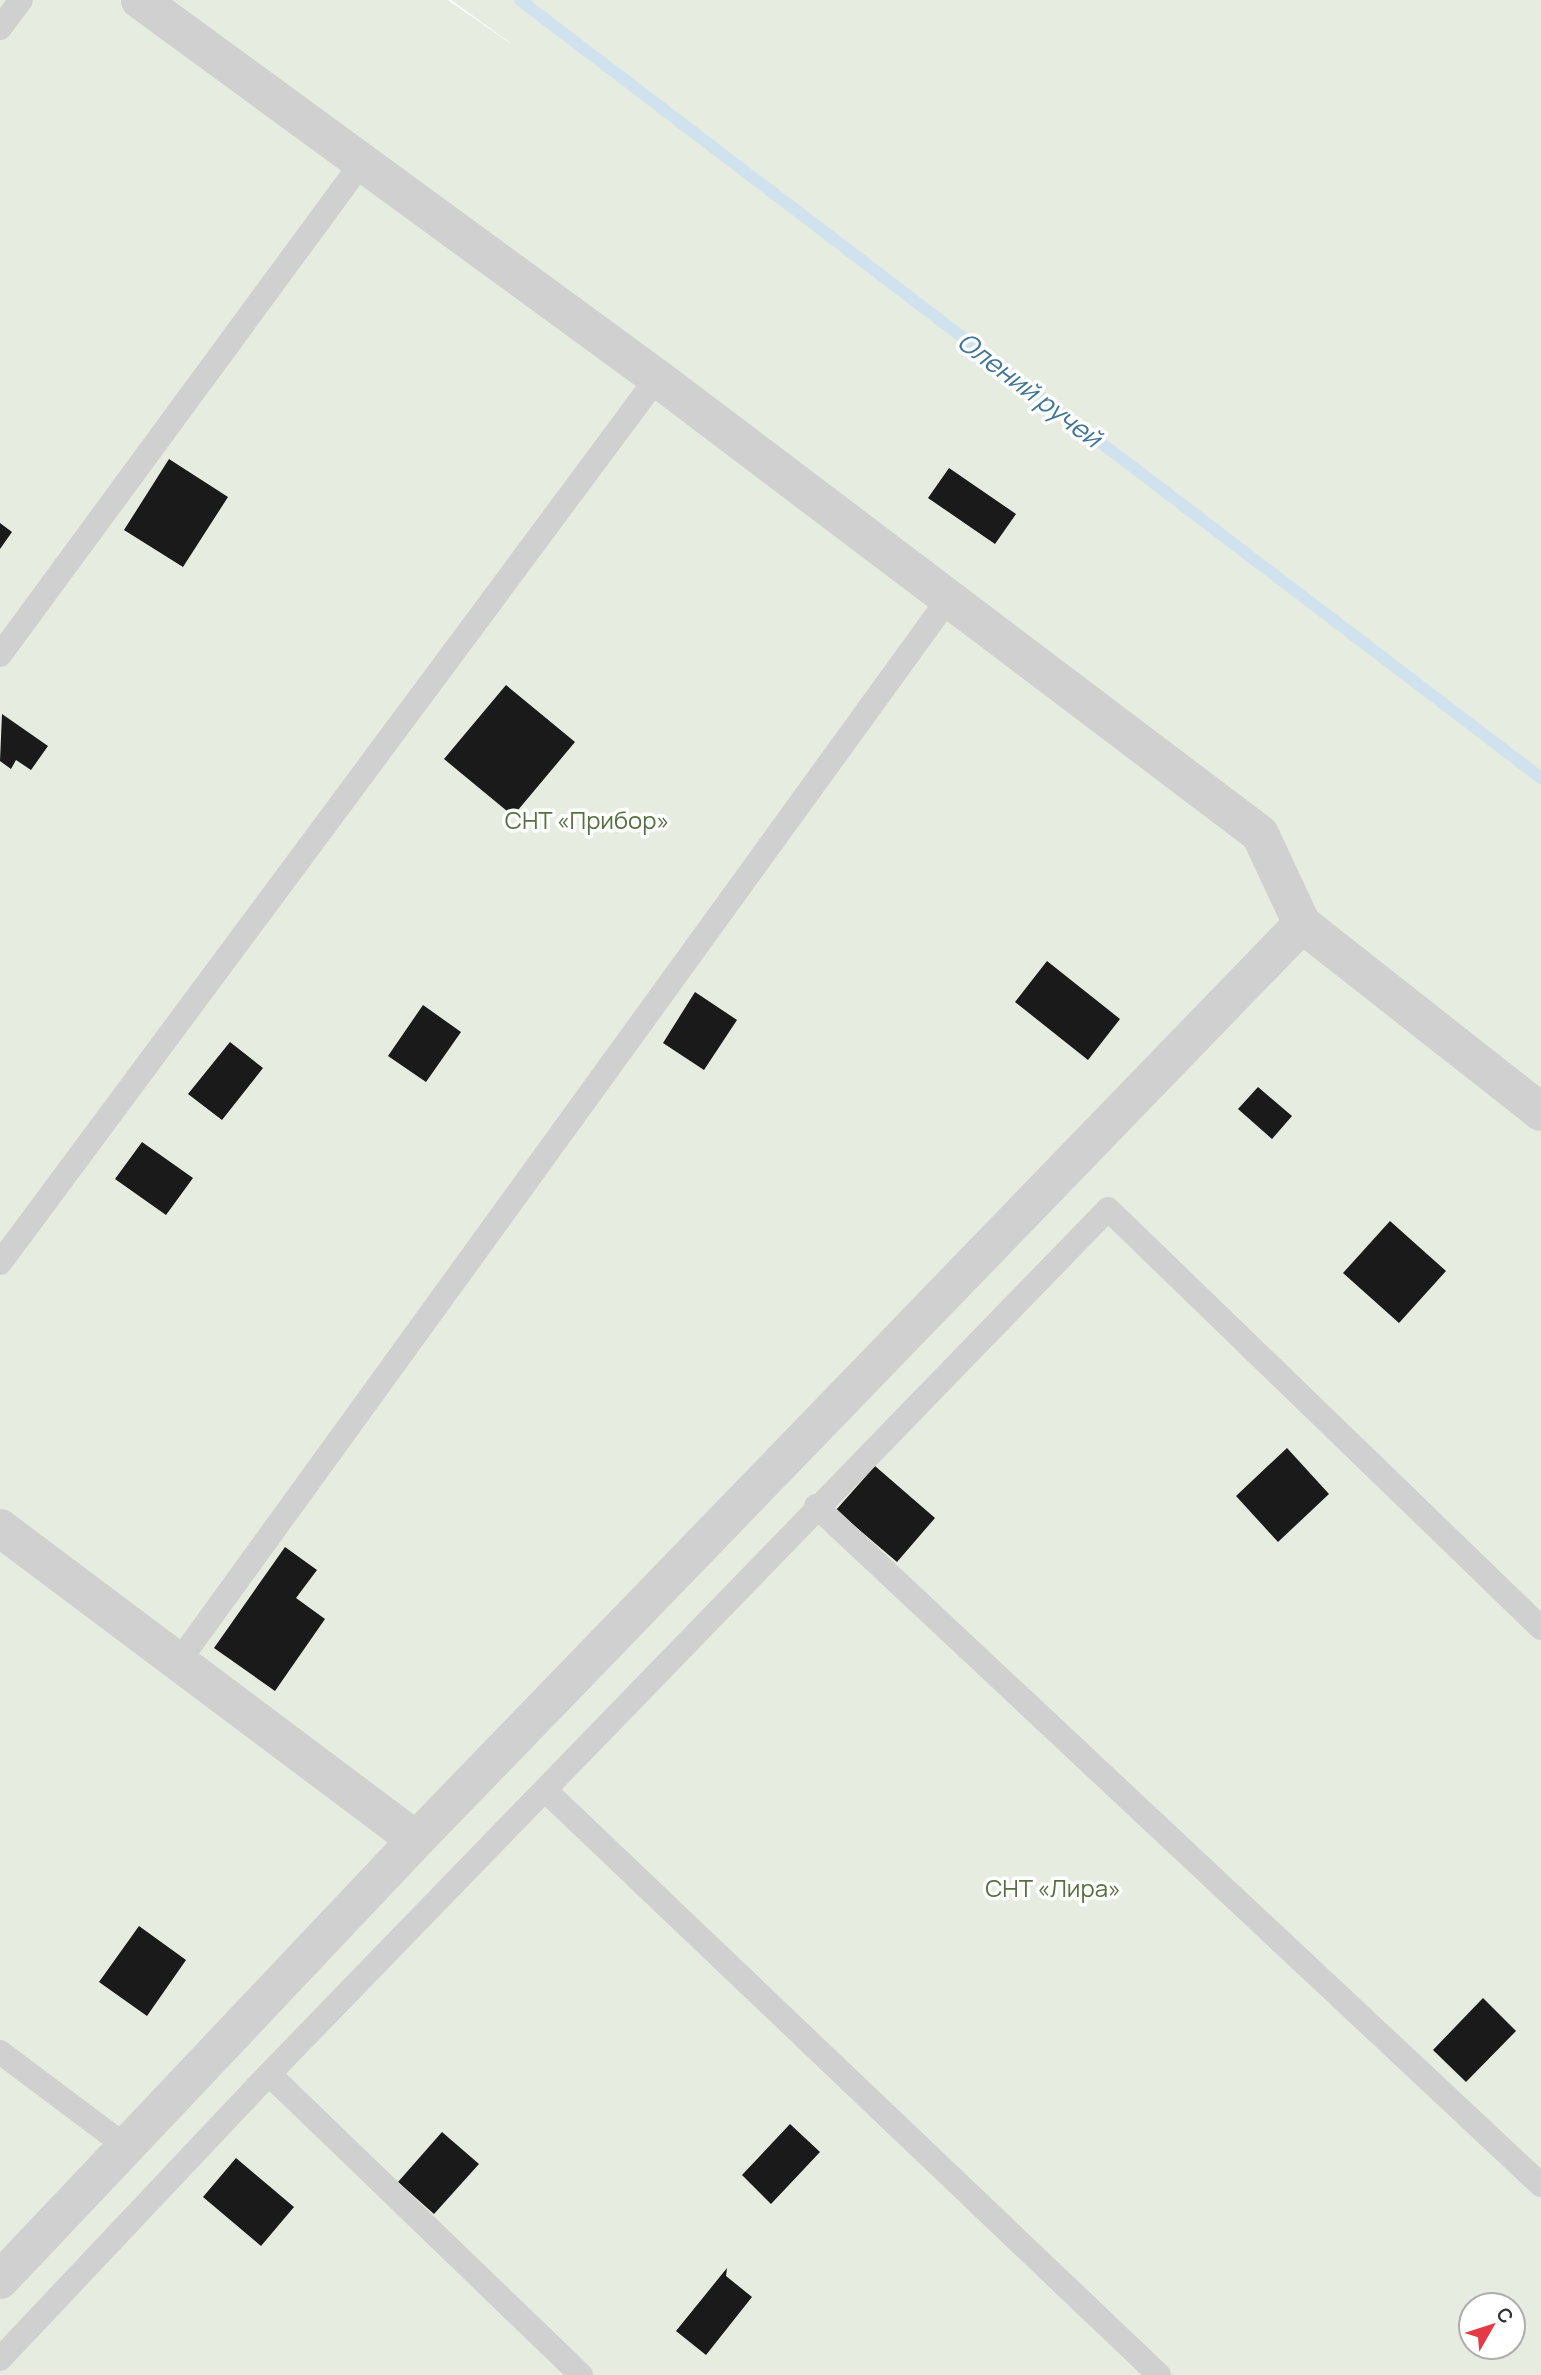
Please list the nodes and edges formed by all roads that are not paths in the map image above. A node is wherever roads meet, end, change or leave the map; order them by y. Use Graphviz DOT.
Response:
graph roads {
  1 [pos="21,0"];
  2 [pos="140,0"];
  3 [pos="0,28"];
  4 [pos="363,161"];
  5 [pos="657,378"];
  6 [pos="949,598"];
  7 [pos="0,655"];
  8 [pos="1302,924"];
  9 [pos="1541,1112"];
  10 [pos="0,1263"];
  11 [pos="816,1506"];
  12 [pos="0,1528"];
  13 [pos="1541,1628"];
  14 [pos="179,1661"];
  15 [pos="546,1791"];
  16 [pos="416,1840"];
  17 [pos="0,2052"];
  18 [pos="269,2074"];
  19 [pos="124,2146"];
  20 [pos="1541,2185"];
  21 [pos="0,2280"];
  22 [pos="0,2359"];
  23 [pos="581,2375"];
  24 [pos="1159,2375"];
  1 -- 3 [label="lane"];
  2 -- 4 [label="street"];
  4 -- 5 [label="street"];
  4 -- 7 [label="lane"];
  5 -- 6 [label="street"];
  5 -- 10 [label="lane"];
  6 -- 8 [label="street"];
  6 -- 14 [label="lane"];
  8 -- 9 [label="street"];
  8 -- 16 [label="street"];
  11 -- 13 [label="lane"];
  11 -- 15 [label="lane"];
  11 -- 20 [label="lane"];
  12 -- 14 [label="street"];
  14 -- 16 [label="street"];
  15 -- 18 [label="lane"];
  15 -- 24 [label="lane"];
  16 -- 19 [label="street"];
  17 -- 19 [label="lane"];
  18 -- 22 [label="lane"];
  18 -- 23 [label="lane"];
  19 -- 21 [label="street"];
}
